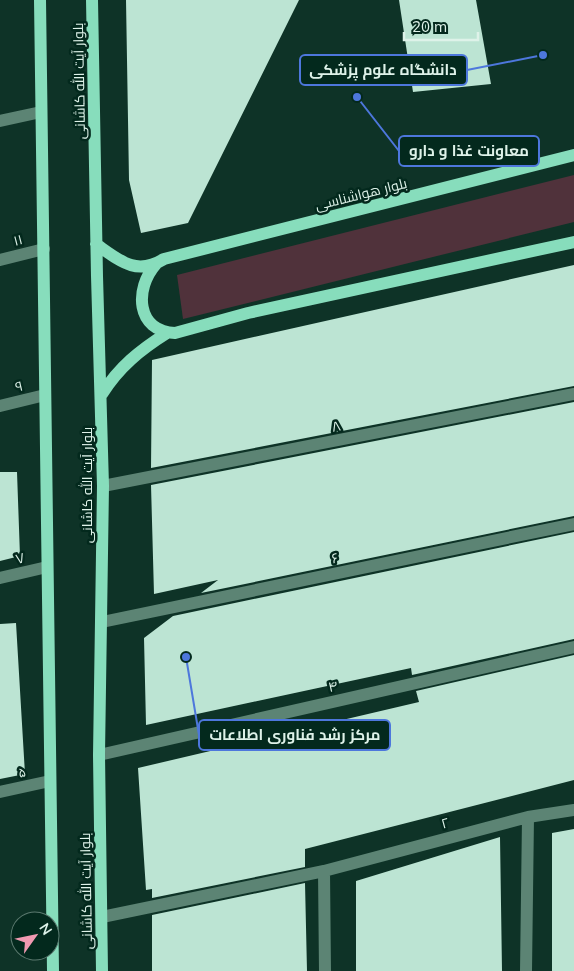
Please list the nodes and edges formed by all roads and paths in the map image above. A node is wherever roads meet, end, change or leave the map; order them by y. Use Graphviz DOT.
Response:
graph roads {
  1 [pos="40,0"];
  2 [pos="92,0"];
  3 [pos="41,112"];
  4 [pos="0,122"];
  5 [pos="574,155"];
  6 [pos="574,242"];
  7 [pos="96,244"];
  8 [pos="44,249"];
  9 [pos="0,260"];
  10 [pos="156,264"];
  11 [pos="166,333"];
  12 [pos="102,394"];
  13 [pos="574,394"];
  14 [pos="45,395"];
  15 [pos="0,406"];
  16 [pos="103,486"];
  17 [pos="574,524"];
  18 [pos="48,567"];
  19 [pos="0,578"];
  20 [pos="102,622"];
  21 [pos="574,647"];
  22 [pos="99,755"];
  23 [pos="50,781"];
  24 [pos="0,792"];
  25 [pos="574,810"];
  26 [pos="528,817"];
  27 [pos="324,871"];
  28 [pos="102,917"];
  29 [pos="53,971"];
  30 [pos="102,971"];
  31 [pos="325,971"];
  32 [pos="526,971"];
  1 -- 3 [label="main road"];
  2 -- 7 [label="main road, بلوار آیت الله کاشانی"];
  3 -- 4 [label="street"];
  3 -- 8 [label="main road"];
  5 -- 10 [label="main road, بلوار هواشناسی"];
  6 -- 11 [label="main road"];
  7 -- 10 [label="main road, بلوار هواشناسی"];
  7 -- 12 [label="main road, بلوار آیت الله کاشانی"];
  8 -- 9 [label="street, ۱۱"];
  8 -- 14 [label="main road"];
  10 -- 11 [label="main road"];
  11 -- 12 [label="main road"];
  12 -- 16 [label="main road, بلوار آیت الله کاشانی"];
  13 -- 16 [label="street, ۸"];
  14 -- 15 [label="street, ۹"];
  14 -- 18 [label="main road"];
  16 -- 20 [label="main road, بلوار آیت الله کاشانی"];
  17 -- 20 [label="street, ۶"];
  18 -- 19 [label="street, ۷"];
  18 -- 23 [label="main road"];
  20 -- 22 [label="main road, بلوار آیت الله کاشانی"];
  21 -- 22 [label="street, ۴"];
  22 -- 28 [label="main road, بلوار آیت الله کاشانی"];
  23 -- 24 [label="street, ۵"];
  23 -- 29 [label="main road"];
  25 -- 26 [label="street, ۲"];
  26 -- 27 [label="street, ۲"];
  26 -- 32 [label="street"];
  27 -- 28 [label="street, ۲"];
  27 -- 31 [label="street"];
  28 -- 30 [label="main road, بلوار آیت الله کاشانی"];
}
